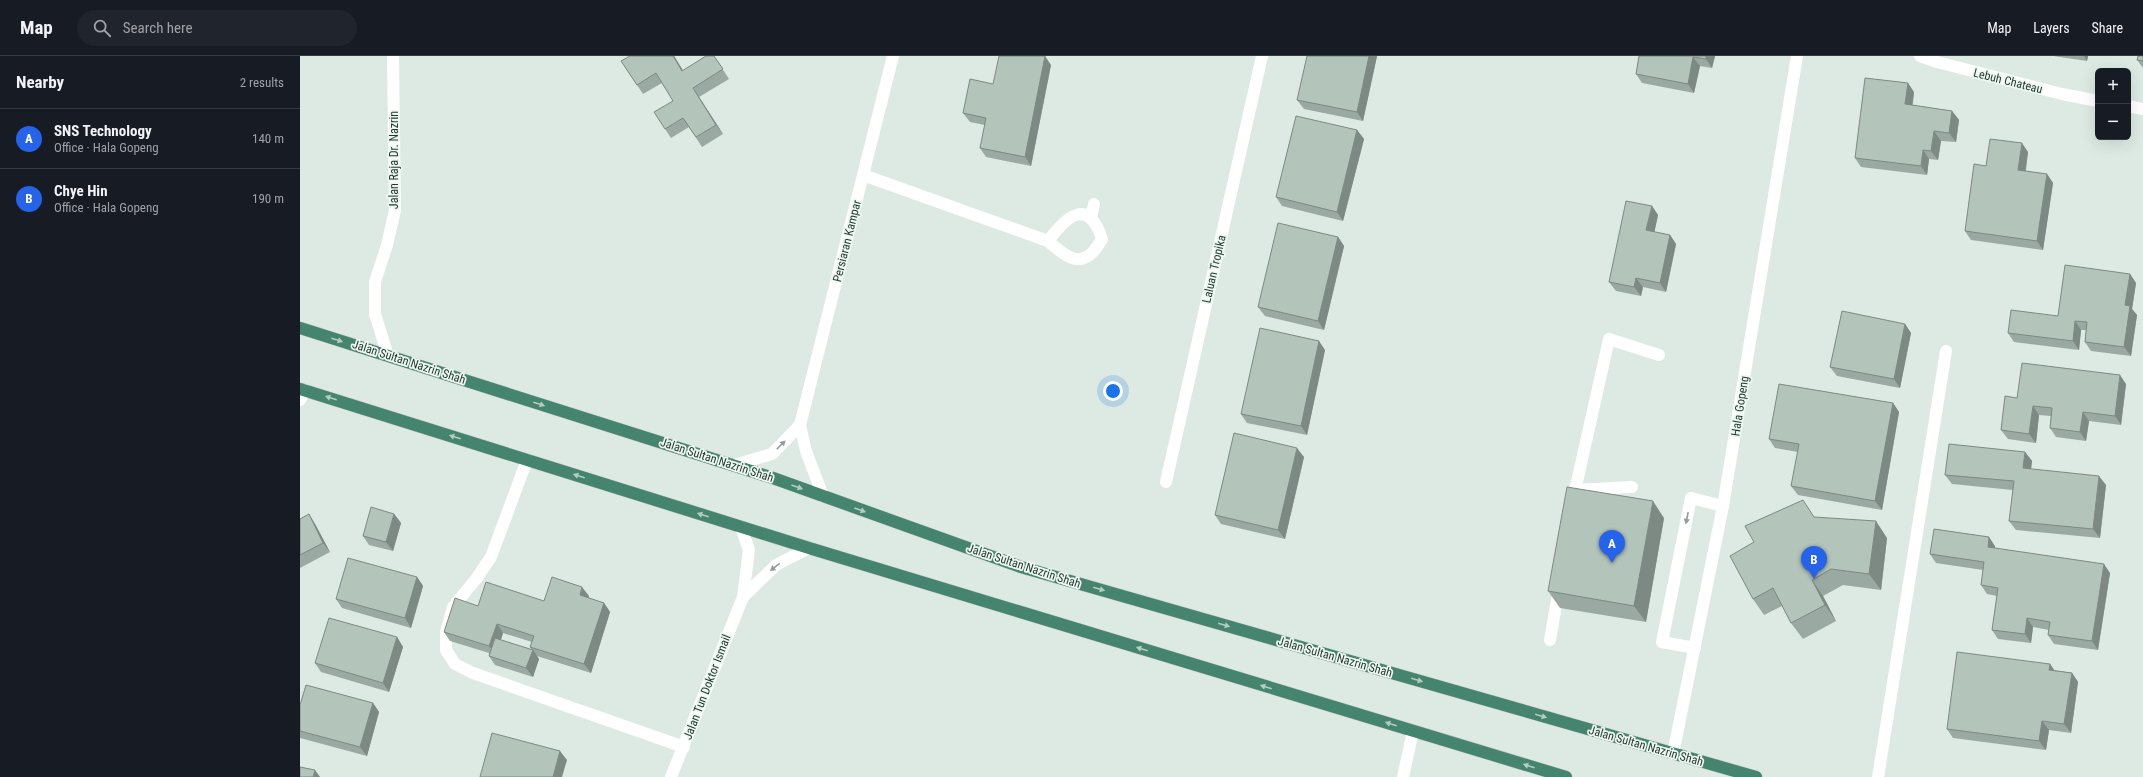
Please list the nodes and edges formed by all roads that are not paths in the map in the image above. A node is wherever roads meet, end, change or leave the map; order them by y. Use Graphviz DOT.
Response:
graph roads {
  1 [pos="393,56"];
  2 [pos="893,56"];
  3 [pos="1262,56"];
  4 [pos="1797,56"];
  5 [pos="1920,56"];
  6 [pos="2095,100"];
  7 [pos="2131,107"];
  8 [pos="2143,109"];
  9 [pos="863,175"];
  10 [pos="1094,204"];
  11 [pos="1091,218"];
  12 [pos="1048,242"];
  13 [pos="300,328"];
  14 [pos="1946,351"];
  15 [pos="1659,355"];
  16 [pos="388,356"];
  17 [pos="302,393"];
  18 [pos="800,425"];
  19 [pos="527,460"];
  20 [pos="734,465"];
  21 [pos="1166,482"];
  22 [pos="1632,487"];
  23 [pos="1574,490"];
  24 [pos="823,496"];
  25 [pos="1723,506"];
  26 [pos="1570,512"];
  27 [pos="741,527"];
  28 [pos="809,548"];
  29 [pos="1561,572"];
  30 [pos="742,597"];
  31 [pos="1550,640"];
  32 [pos="1695,648"];
  33 [pos="1413,731"];
  34 [pos="684,747"];
  35 [pos="1673,754"];
  36 [pos="671,777"];
  37 [pos="1403,777"];
  38 [pos="1566,777"];
  39 [pos="1756,777"];
  40 [pos="1878,777"];
  1 -- 16 [label="street, Jalan Raja Dr. Nazrin"];
  2 -- 9 [label="street, Persiaran Kampar"];
  3 -- 21 [label="street, Laluan Tropika"];
  4 -- 25 [label="street, Hala Gopeng"];
  5 -- 6 [label="street, Lebuh Chateau"];
  7 -- 8 [label="street"];
  9 -- 12 [label="street"];
  9 -- 18 [label="street, Persiaran Kampar"];
  10 -- 11 [label="street"];
  11 -- 12 [label="street"];
  11 -- 12 [label="street"];
  13 -- 16 [label="highway, Jalan Sultan Nazrin Shah, one-way"];
  14 -- 40 [label="street"];
  15 -- 23 [label="street"];
  16 -- 20 [label="highway, Jalan Sultan Nazrin Shah, one-way"];
  19 -- 17 [label="highway, one-way"];
  20 -- 18 [label="street, Persiaran Kampar, one-way"];
  18 -- 24 [label="street, Persiaran Kampar"];
  27 -- 19 [label="highway, one-way"];
  19 -- 34 [label="street"];
  20 -- 24 [label="highway, Jalan Sultan Nazrin Shah, one-way"];
  22 -- 23 [label="street"];
  23 -- 26 [label="street"];
  24 -- 35 [label="highway, Jalan Sultan Nazrin Shah, one-way"];
  25 -- 32 [label="street, Hala Gopeng"];
  25 -- 32 [label="street, one-way"];
  27 -- 28 [label="highway"];
  27 -- 30 [label="street, Jalan Tun Doktor Ismail"];
  28 -- 30 [label="street, Jalan Tun Doktor Ismail, one-way"];
  33 -- 28 [label="highway, one-way"];
  29 -- 31 [label="street"];
  30 -- 34 [label="street, Jalan Tun Doktor Ismail"];
  32 -- 35 [label="street, Hala Gopeng"];
  33 -- 37 [label="street"];
  38 -- 33 [label="highway, one-way"];
  34 -- 36 [label="street, Jalan Tun Doktor Ismail"];
  35 -- 39 [label="highway, Jalan Sultan Nazrin Shah"];
}
